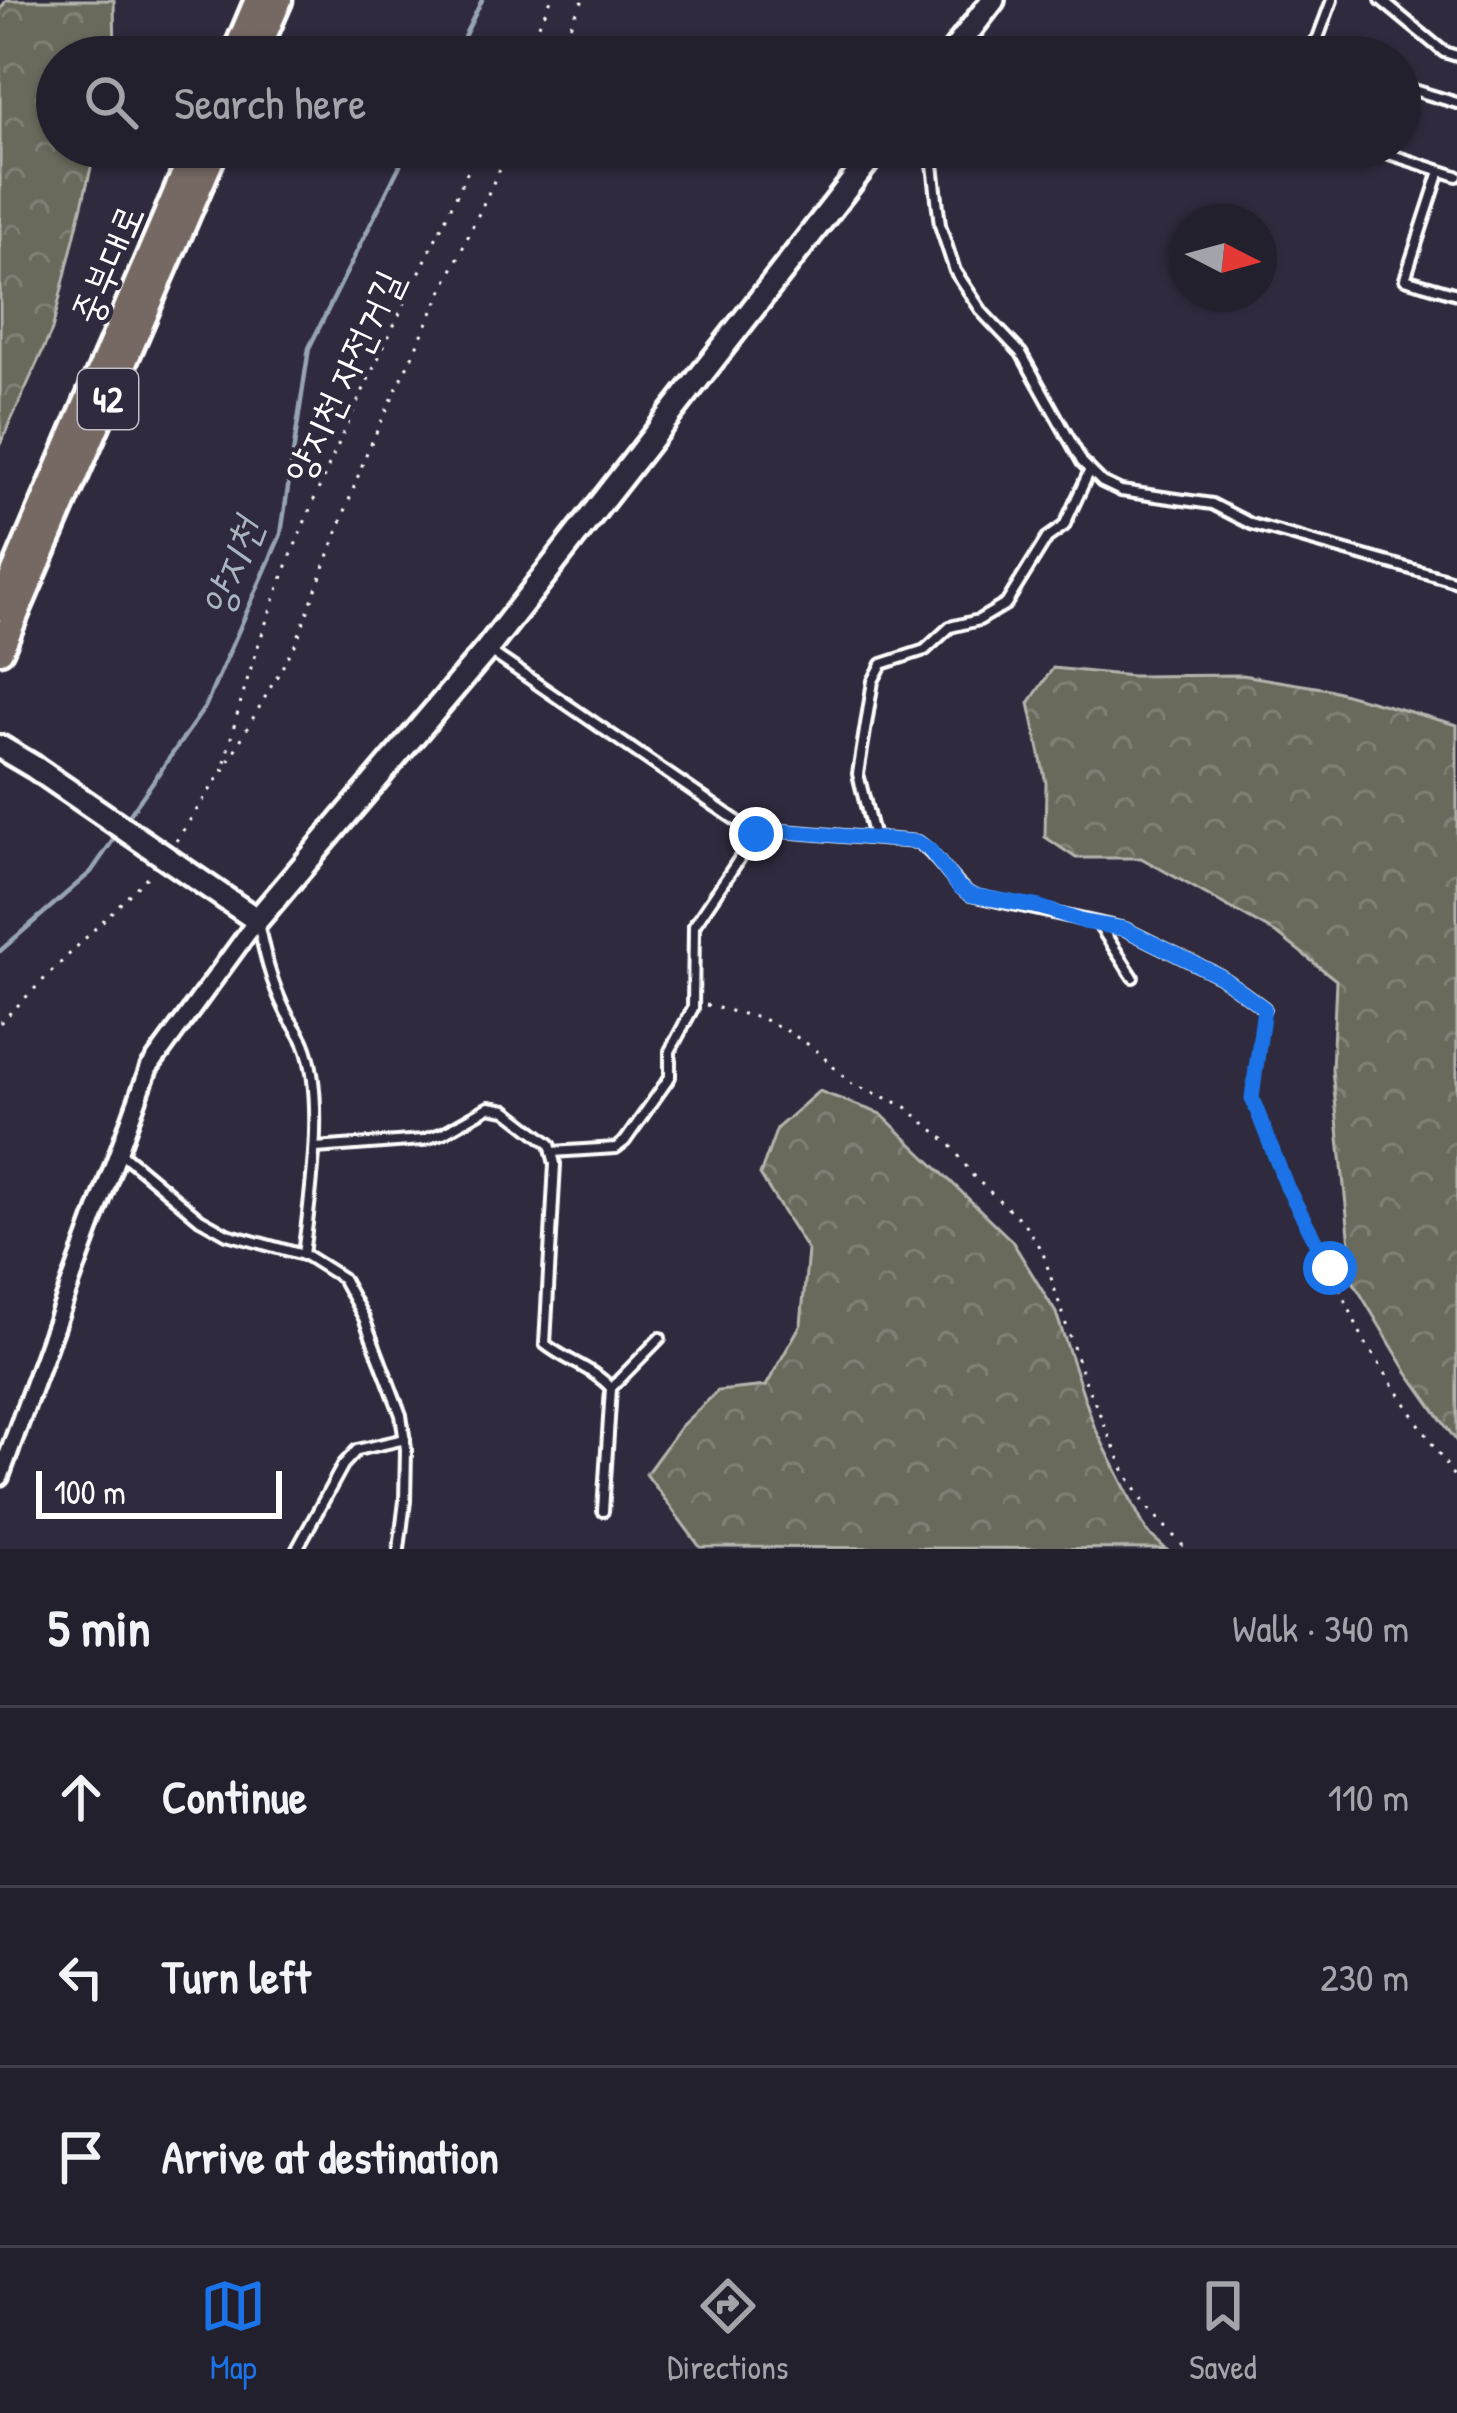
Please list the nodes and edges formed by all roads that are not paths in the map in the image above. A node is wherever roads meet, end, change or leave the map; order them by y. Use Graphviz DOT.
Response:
graph roads {
  1 [pos="258,0"];
  2 [pos="279,0"];
  3 [pos="993,0"];
  4 [pos="1332,0"];
  5 [pos="1381,0"];
  6 [pos="243,36"];
  7 [pos="263,36"];
  8 [pos="965,36"];
  9 [pos="1319,36"];
  10 [pos="1457,56"];
  11 [pos="1421,92"];
  12 [pos="1457,103"];
  13 [pos="1421,164"];
  14 [pos="187,168"];
  15 [pos="207,168"];
  16 [pos="863,168"];
  17 [pos="933,168"];
  18 [pos="1441,170"];
  19 [pos="1457,176"];
  20 [pos="1457,294"];
  21 [pos="1090,470"];
  22 [pos="1457,582"];
  23 [pos="0,607"];
  24 [pos="487,649"];
  25 [pos="0,650"];
  26 [pos="0,747"];
  27 [pos="756,834"];
  28 [pos="874,838"];
  29 [pos="257,920"];
  30 [pos="1098,923"];
  31 [pos="1133,977"];
  32 [pos="1264,1008"];
  33 [pos="316,1148"];
  34 [pos="118,1151"];
  35 [pos="552,1152"];
  36 [pos="303,1255"];
  37 [pos="660,1338"];
  38 [pos="611,1388"];
  39 [pos="405,1439"];
  40 [pos="0,1477"];
  41 [pos="603,1511"];
  42 [pos="297,1549"];
  43 [pos="399,1549"];
  1 -- 6 [label="main road"];
  2 -- 7 [label="main road"];
  3 -- 8 [label="street"];
  4 -- 9 [label="lane"];
  5 -- 10 [label="lane"];
  11 -- 12 [label="lane"];
  13 -- 18 [label="lane"];
  14 -- 23 [label="main road, 중부대로 / 42"];
  15 -- 25 [label="main road, 중부대로 / 42"];
  16 -- 24 [label="street"];
  17 -- 21 [label="lane"];
  18 -- 19 [label="lane"];
  18 -- 20 [label="lane"];
  21 -- 22 [label="lane"];
  21 -- 28 [label="lane"];
  24 -- 27 [label="lane"];
  24 -- 29 [label="street"];
  26 -- 29 [label="street"];
  27 -- 28 [label="lane"];
  27 -- 35 [label="lane"];
  28 -- 30 [label="lane"];
  29 -- 33 [label="lane"];
  29 -- 34 [label="street"];
  30 -- 31 [label="lane"];
  30 -- 32 [label="lane"];
  33 -- 35 [label="lane"];
  33 -- 36 [label="lane"];
  34 -- 36 [label="lane"];
  34 -- 40 [label="street"];
  35 -- 38 [label="lane"];
  36 -- 39 [label="lane"];
  37 -- 38 [label="lane"];
  38 -- 41 [label="lane"];
  39 -- 42 [label="lane"];
  39 -- 43 [label="lane"];
}
